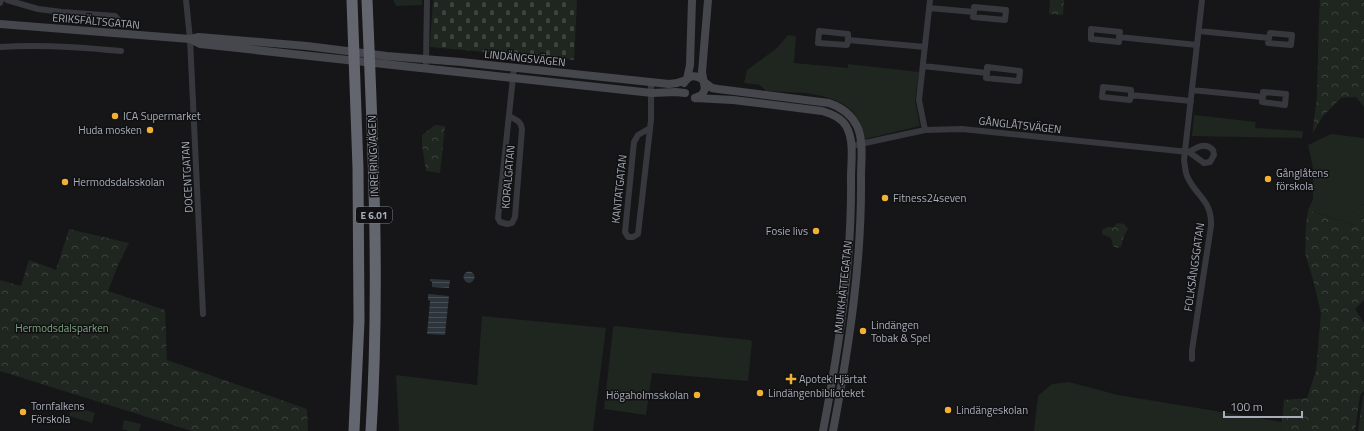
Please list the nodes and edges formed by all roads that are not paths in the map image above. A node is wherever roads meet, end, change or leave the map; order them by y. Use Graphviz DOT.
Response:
graph roads {
  1 [pos="1,0"];
  2 [pos="7,0"];
  3 [pos="186,0"];
  4 [pos="352,0"];
  5 [pos="367,0"];
  6 [pos="427,0"];
  7 [pos="692,0"];
  8 [pos="708,0"];
  9 [pos="930,0"];
  10 [pos="1202,0"];
  11 [pos="0,3"];
  12 [pos="929,8"];
  13 [pos="974,12"];
  14 [pos="118,19"];
  15 [pos="0,24"];
  16 [pos="1199,31"];
  17 [pos="1120,37"];
  18 [pos="1269,38"];
  19 [pos="190,39"];
  20 [pos="848,40"];
  21 [pos="1197,45"];
  22 [pos="0,47"];
  23 [pos="925,48"];
  24 [pos="121,51"];
  25 [pos="362,57"];
  26 [pos="386,60"];
  27 [pos="426,60"];
  28 [pos="923,66"];
  29 [pos="514,68"];
  30 [pos="425,69"];
  31 [pos="987,73"];
  32 [pos="513,79"];
  33 [pos="687,79"];
  34 [pos="703,81"];
  35 [pos="651,82"];
  36 [pos="1192,90"];
  37 [pos="652,93"];
  38 [pos="685,93"];
  39 [pos="1131,95"];
  40 [pos="1263,97"];
  41 [pos="695,98"];
  42 [pos="1191,101"];
  43 [pos="509,116"];
  44 [pos="650,128"];
  45 [pos="925,130"];
  46 [pos="861,144"];
  47 [pos="851,146"];
  48 [pos="1187,152"];
  49 [pos="203,314"];
  50 [pos="1192,359"];
  51 [pos="371,428"];
  52 [pos="354,431"];
  53 [pos="823,431"];
  54 [pos="833,431"];
  1 -- 11 [label="street"];
  2 -- 14 [label="street, ERIKSFÄLTSGATAN"];
  3 -- 19 [label="street, DOCENTGATAN"];
  4 -- 52 [label="highway, INRE RINGVÄGEN / E 6.01"];
  5 -- 51 [label="highway, INRE RINGVÄGEN / E 6.01"];
  6 -- 27 [label="street"];
  7 -- 33 [label="street"];
  8 -- 34 [label="street"];
  9 -- 12 [label="street"];
  10 -- 16 [label="street, FOLKSÅNGSGATAN"];
  12 -- 13 [label="street"];
  12 -- 23 [label="street"];
  13 -- 13 [label="street"];
  15 -- 19 [label="street, ERIKSFÄLTSGATAN"];
  16 -- 18 [label="street"];
  16 -- 21 [label="street, FOLKSÅNGSGATAN"];
  17 -- 17 [label="street"];
  17 -- 21 [label="street"];
  19 -- 25 [label="street, ERIKSFÄLTSGATAN"];
  19 -- 25 [label="street, ERIKSFÄLTSGATAN"];
  19 -- 49 [label="street, DOCENTGATAN"];
  20 -- 20 [label="street"];
  20 -- 23 [label="street"];
  21 -- 36 [label="street, FOLKSÅNGSGATAN"];
  22 -- 24 [label="street"];
  23 -- 28 [label="street"];
  25 -- 26 [label="street, LINDÄNGSVÄGEN"];
  26 -- 27 [label="street, LINDÄNGSVÄGEN"];
  26 -- 30 [label="street, LINDÄNGSVÄGEN"];
  27 -- 29 [label="street, LINDÄNGSVÄGEN"];
  27 -- 30 [label="street"];
  28 -- 31 [label="street"];
  28 -- 45 [label="street"];
  29 -- 32 [label="street, KORALGATAN"];
  29 -- 35 [label="street, LINDÄNGSVÄGEN"];
  30 -- 32 [label="street, LINDÄNGSVÄGEN"];
  31 -- 31 [label="street"];
  32 -- 37 [label="street, LINDÄNGSVÄGEN"];
  32 -- 43 [label="street, KORALGATAN"];
  33 -- 34 [label="street, LINDÄNGSVÄGEN"];
  33 -- 35 [label="street, LINDÄNGSVÄGEN"];
  33 -- 38 [label="street"];
  34 -- 41 [label="street"];
  34 -- 46 [label="street, LINDÄNGSVÄGEN"];
  35 -- 37 [label="street, KANTATGATAN"];
  36 -- 40 [label="street"];
  36 -- 42 [label="street, FOLKSÅNGSGATAN"];
  37 -- 38 [label="street, LINDÄNGSVÄGEN"];
  37 -- 44 [label="street, KANTATGATAN"];
  38 -- 41 [label="street, LINDÄNGSVÄGEN"];
  39 -- 39 [label="street"];
  39 -- 42 [label="street"];
  41 -- 47 [label="street, LINDÄNGSVÄGEN"];
  42 -- 48 [label="street, FOLKSÅNGSGATAN"];
  43 -- 43 [label="street, KORALGATAN"];
  44 -- 44 [label="street, KANTATGATAN"];
  45 -- 46 [label="street, GÅNGLÅTSVÄGEN"];
  45 -- 48 [label="street, GÅNGLÅTSVÄGEN"];
  46 -- 47 [label="street, GÅNGLÅTSVÄGEN"];
  46 -- 54 [label="street, MUNKHÄTTEGATAN"];
  47 -- 53 [label="street, MUNKHÄTTEGATAN"];
  48 -- 50 [label="street, FOLKSÅNGSGATAN"];
}
